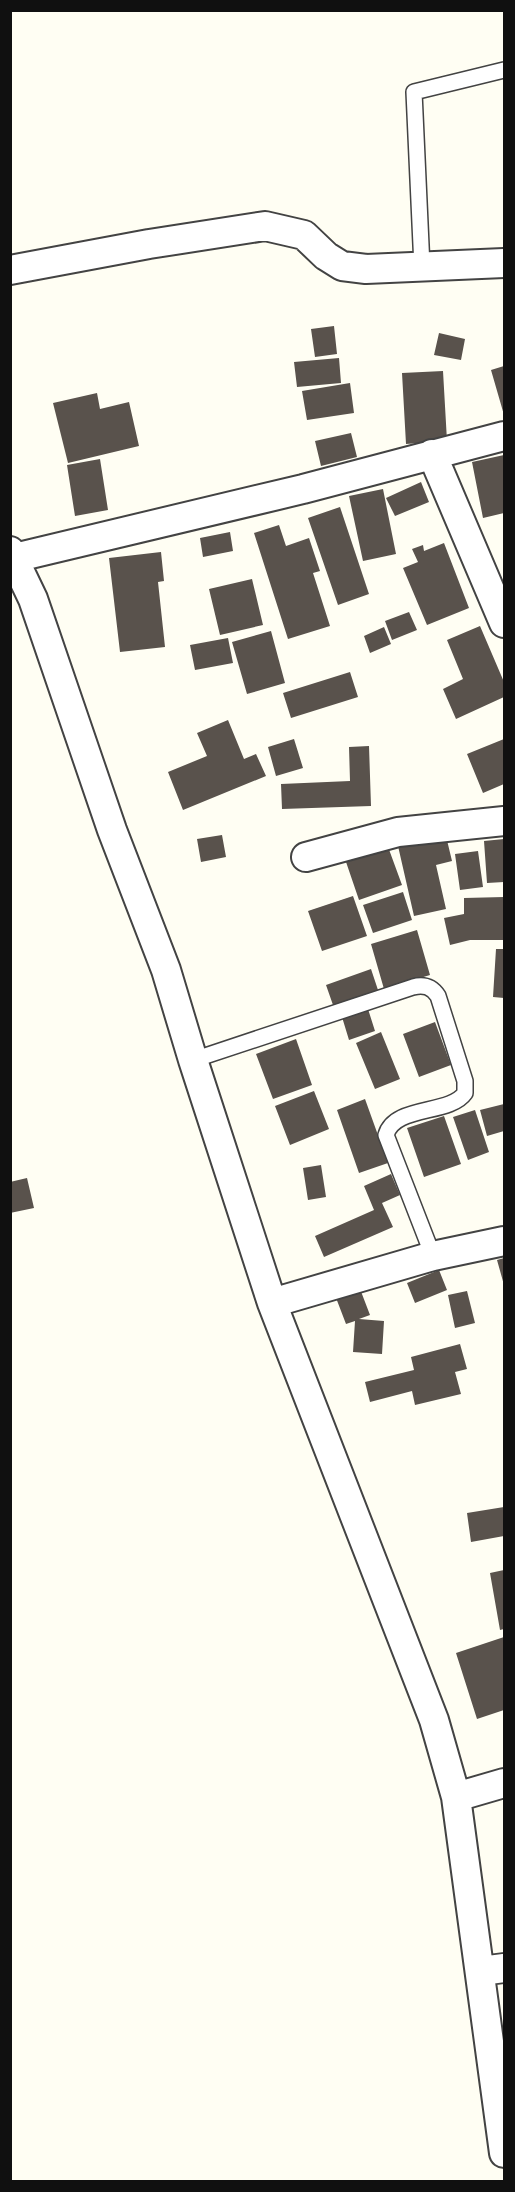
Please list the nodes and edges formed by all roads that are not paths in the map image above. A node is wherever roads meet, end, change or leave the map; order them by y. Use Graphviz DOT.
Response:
graph roads {
  1 [pos="504,70"];
  2 [pos="504,263"];
  3 [pos="422,267"];
  4 [pos="10,270"];
  5 [pos="504,436"];
  6 [pos="432,453"];
  7 [pos="12,554"];
  8 [pos="504,623"];
  9 [pos="504,821"];
  10 [pos="306,857"];
  11 [pos="193,1060"];
  12 [pos="504,1241"];
  13 [pos="433,1256"];
  14 [pos="272,1303"];
  15 [pos="504,1783"];
  16 [pos="456,1797"];
  17 [pos="493,1970"];
  18 [pos="504,2153"];
  1 -- 3 [label="lane"];
  2 -- 3 [label="street"];
  3 -- 4 [label="street"];
  5 -- 6 [label="street"];
  6 -- 7 [label="street"];
  6 -- 8 [label="street"];
  7 -- 11 [label="street"];
  9 -- 10 [label="street"];
  11 -- 13 [label="lane"];
  11 -- 14 [label="street"];
  12 -- 13 [label="street"];
  13 -- 14 [label="street"];
  14 -- 16 [label="street"];
  15 -- 16 [label="street"];
  16 -- 17 [label="street"];
  17 -- 18 [label="street"];
}
